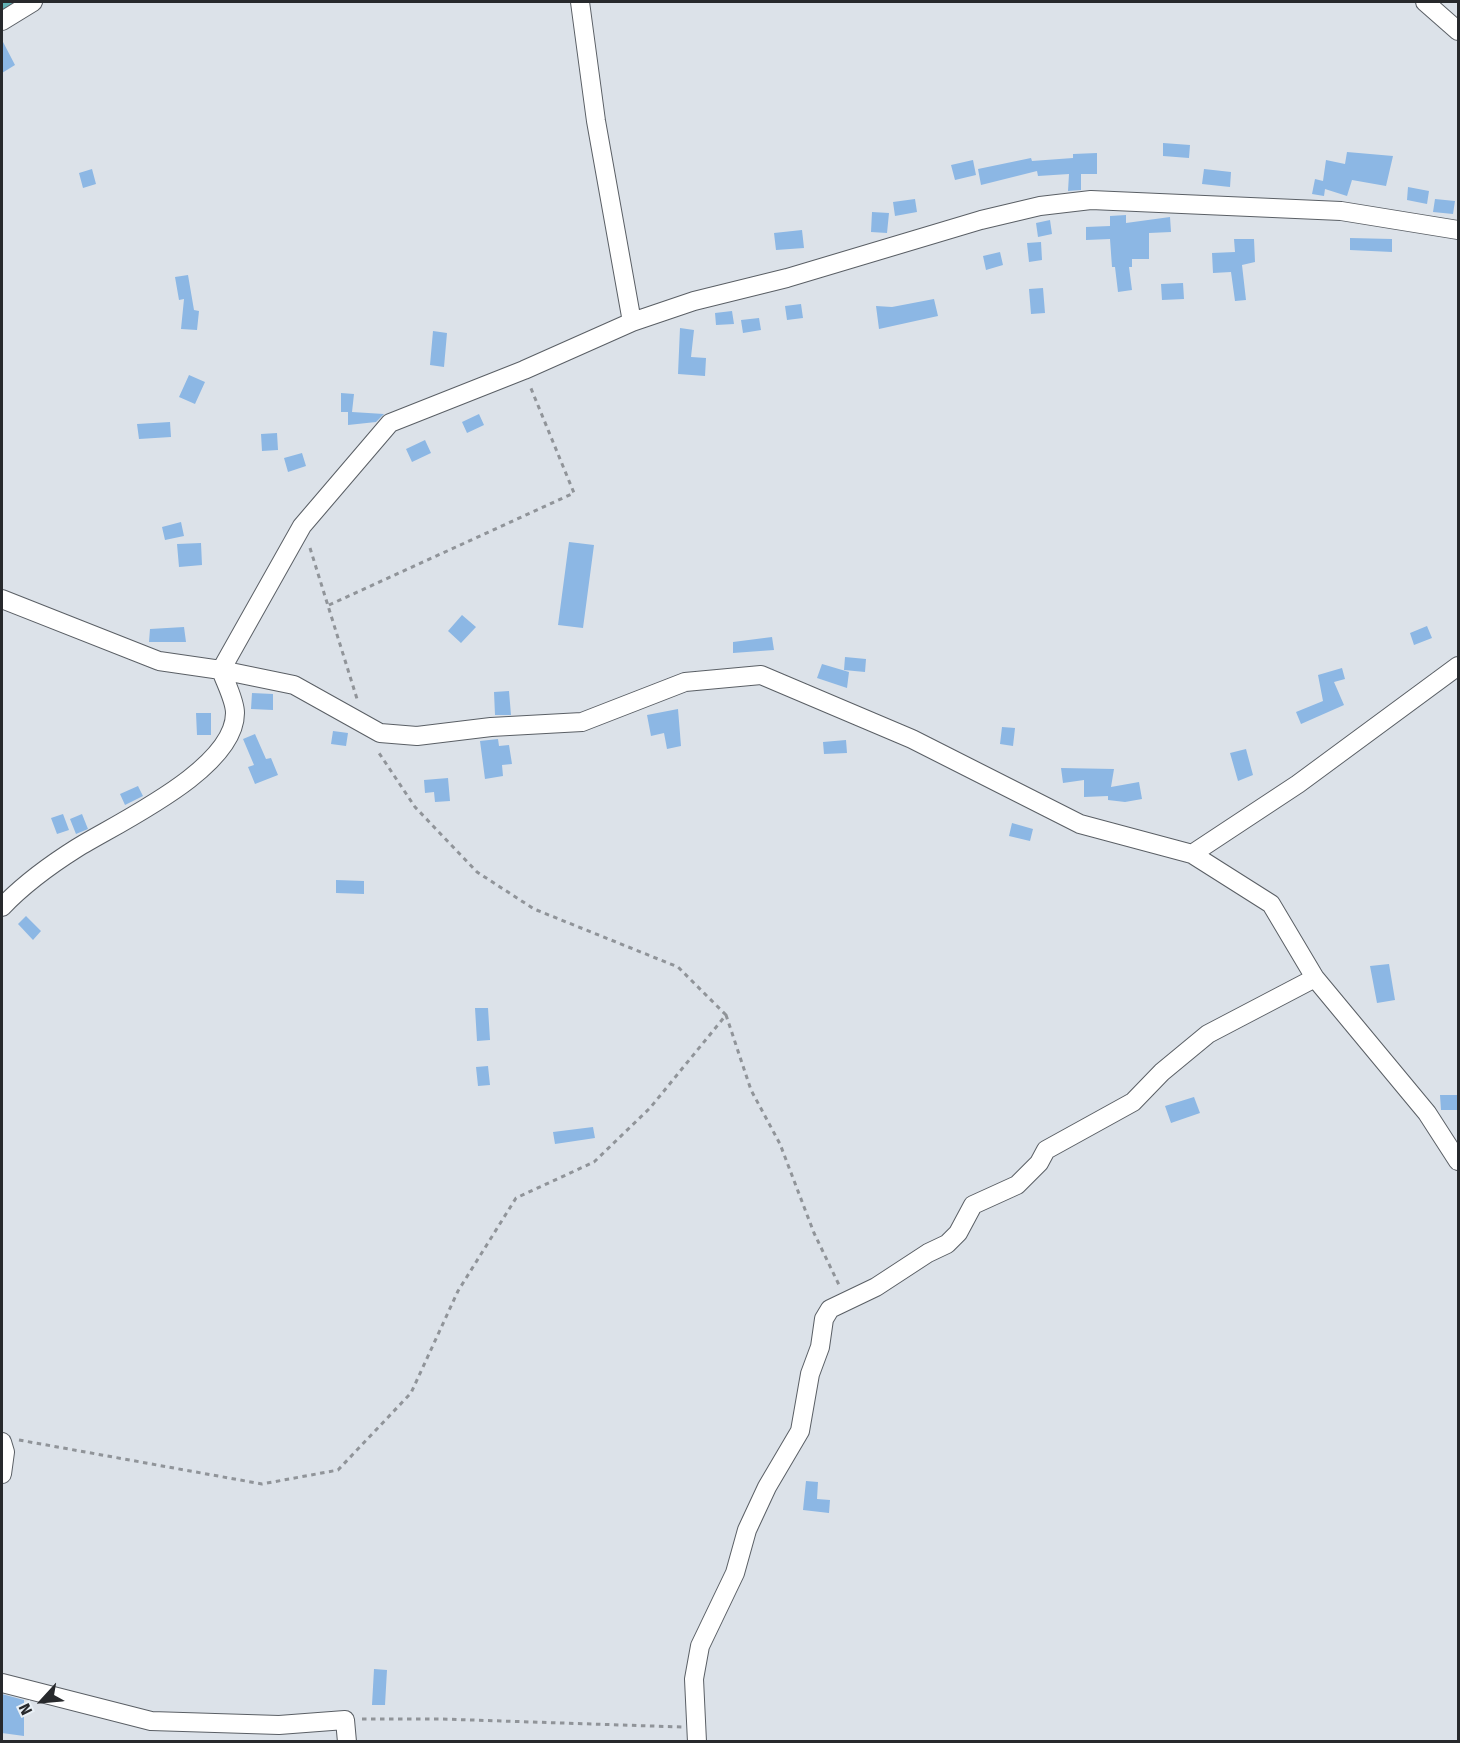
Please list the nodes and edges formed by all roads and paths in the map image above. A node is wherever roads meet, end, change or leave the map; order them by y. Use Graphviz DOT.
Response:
graph roads {
  1 [pos="33,2"];
  2 [pos="580,2"];
  3 [pos="1425,2"];
  4 [pos="2,21"];
  5 [pos="1458,31"];
  6 [pos="1458,230"];
  7 [pos="632,322"];
  8 [pos="524,370"];
  9 [pos="302,526"];
  10 [pos="2,599"];
  11 [pos="329,605"];
  12 [pos="1458,666"];
  13 [pos="221,670"];
  14 [pos="365,726"];
  15 [pos="1192,854"];
  16 [pos="2,907"];
  17 [pos="1316,978"];
  18 [pos="726,1015"];
  19 [pos="1458,1161"];
  20 [pos="846,1299"];
  21 [pos="7,1441"];
  22 [pos="2,1474"];
  23 [pos="2,1683"];
  24 [pos="345,1720"];
  25 [pos="697,1735"];
  26 [pos="347,1742"];
  1 -- 4 [label="street"];
  2 -- 7 [label="street"];
  3 -- 5 [label="street"];
  6 -- 7 [label="street"];
  7 -- 8 [label="street"];
  8 -- 9 [label="street"];
  8 -- 11 [label="path"];
  9 -- 11 [label="path"];
  9 -- 13 [label="street"];
  10 -- 13 [label="street"];
  11 -- 14 [label="path"];
  12 -- 15 [label="street"];
  13 -- 14 [label="street"];
  13 -- 16 [label="street"];
  14 -- 15 [label="street"];
  14 -- 18 [label="path"];
  15 -- 17 [label="street"];
  17 -- 19 [label="street"];
  17 -- 20 [label="street"];
  18 -- 20 [label="path"];
  18 -- 21 [label="path"];
  20 -- 25 [label="street"];
  21 -- 22 [label="street"];
  23 -- 24 [label="street"];
  24 -- 25 [label="path"];
  24 -- 26 [label="street"];
}
